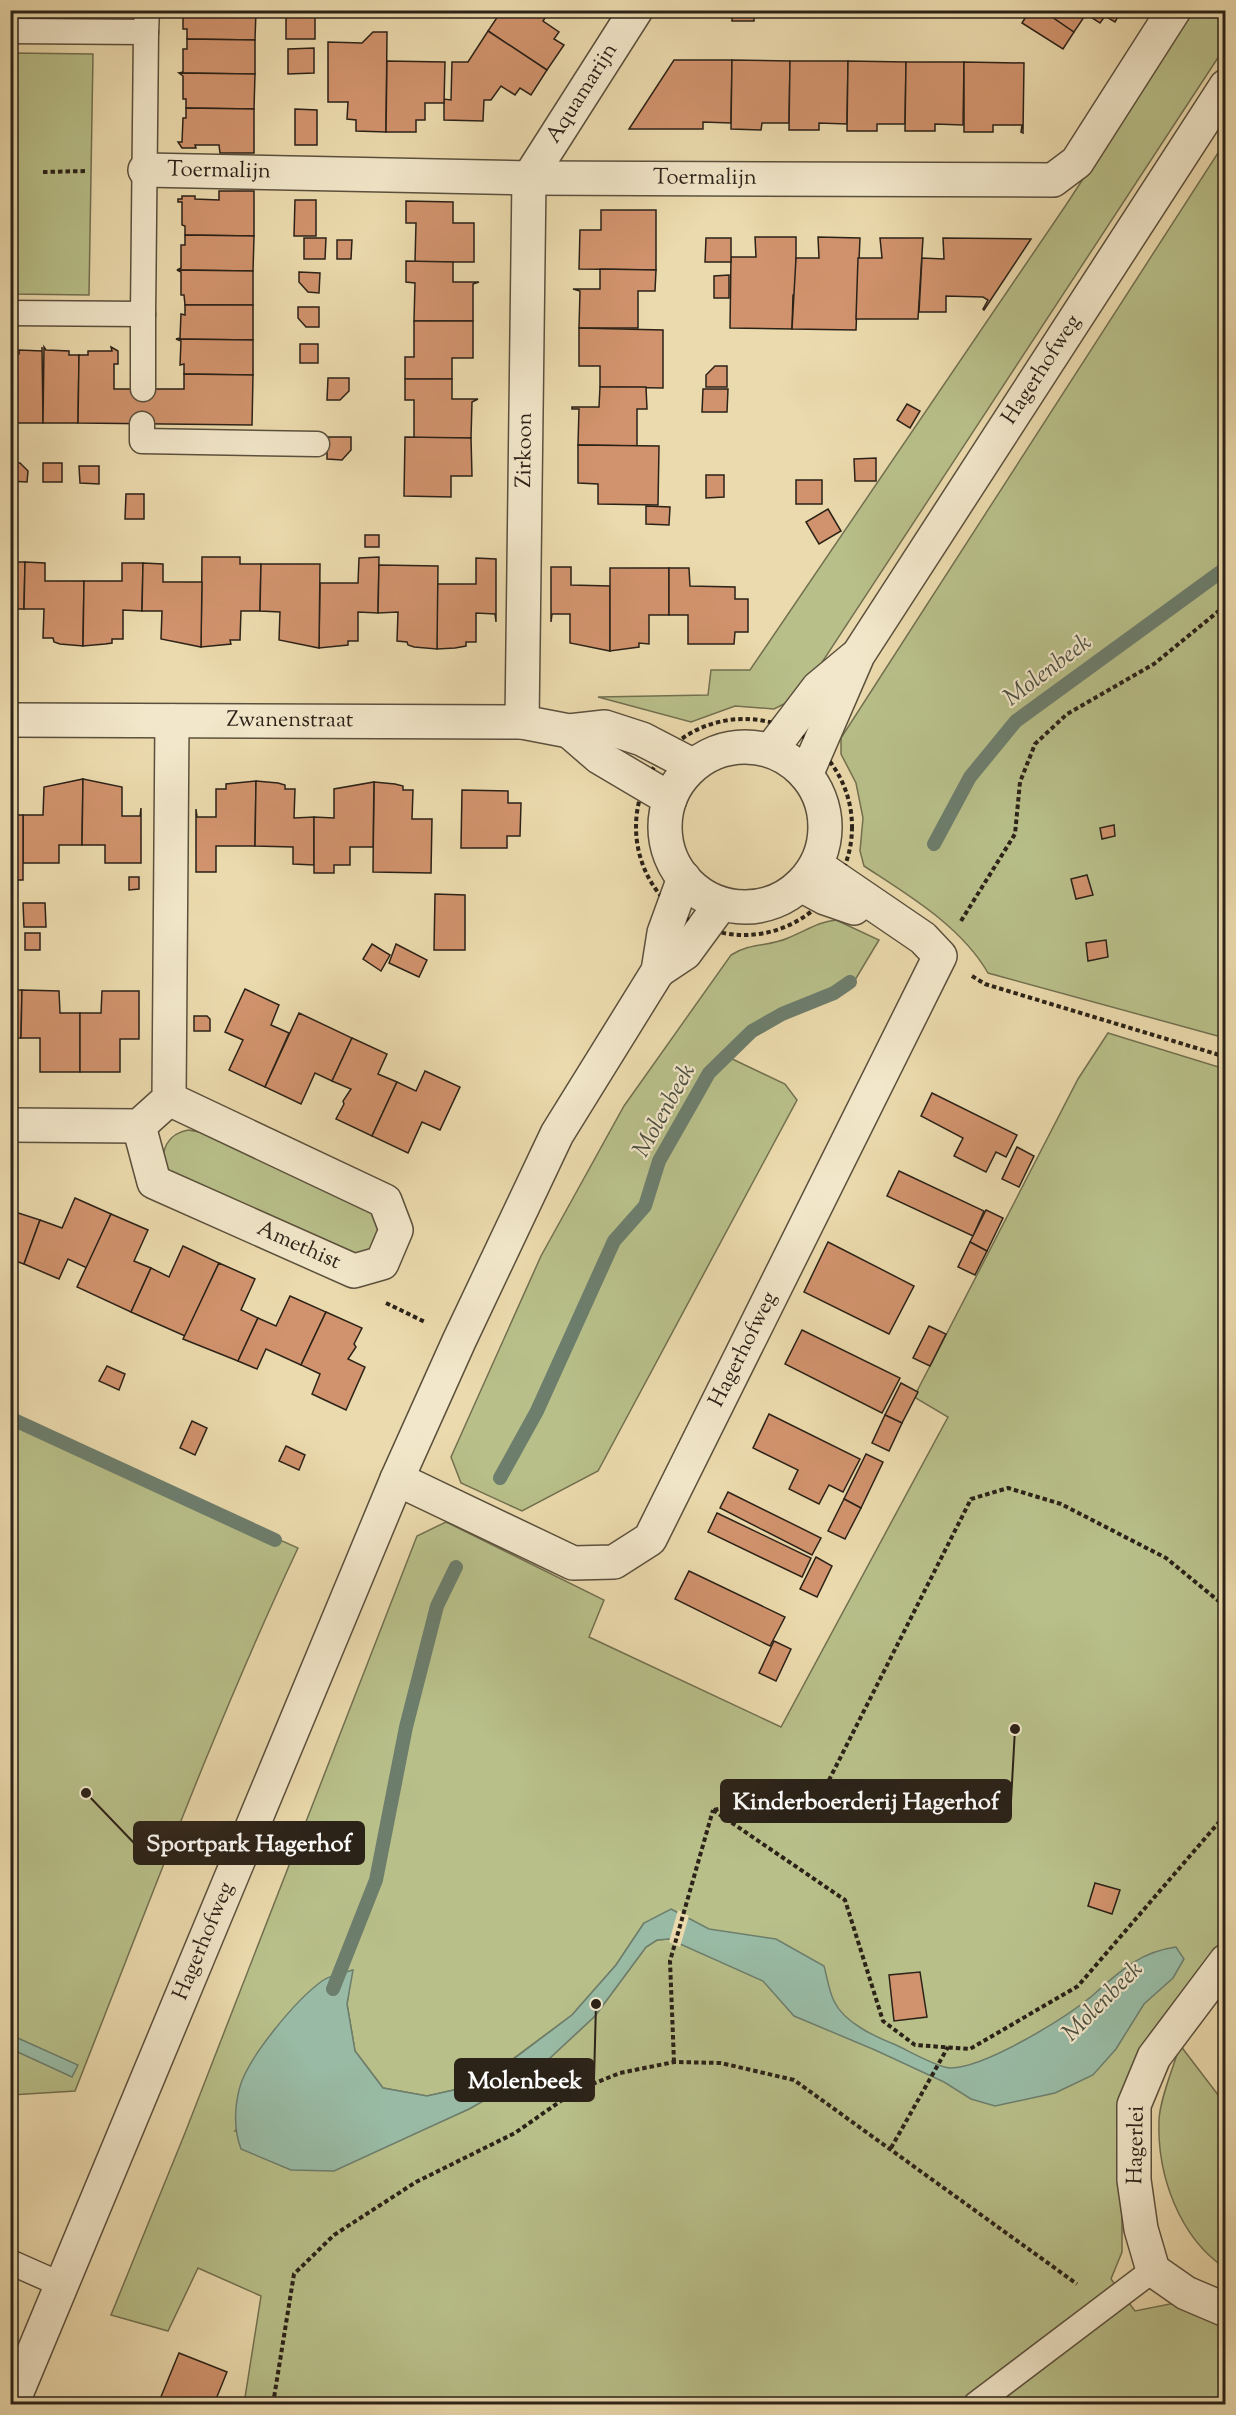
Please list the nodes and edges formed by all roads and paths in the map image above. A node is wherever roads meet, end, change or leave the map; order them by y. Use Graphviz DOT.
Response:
graph roads {
  1 [pos="636,10"];
  2 [pos="1174,10"];
  3 [pos="147,21"];
  4 [pos="10,31"];
  5 [pos="1226,86"];
  6 [pos="145,170"];
  7 [pos="86,171"];
  8 [pos="43,172"];
  9 [pos="530,178"];
  10 [pos="10,313"];
  11 [pos="143,314"];
  12 [pos="143,389"];
  13 [pos="142,424"];
  14 [pos="317,444"];
  15 [pos="1226,605"];
  16 [pos="858,655"];
  17 [pos="10,720"];
  18 [pos="172,721"];
  19 [pos="522,722"];
  20 [pos="569,731"];
  21 [pos="779,739"];
  22 [pos="681,758"];
  23 [pos="812,762"];
  24 [pos="657,791"];
  25 [pos="646,868"];
  26 [pos="824,875"];
  27 [pos="678,892"];
  28 [pos="714,915"];
  29 [pos="939,956"];
  30 [pos="658,971"];
  31 [pos="1226,1057"];
  32 [pos="168,1099"];
  33 [pos="10,1125"];
  34 [pos="140,1126"];
  35 [pos="397,1479"];
  36 [pos="1226,1607"];
  37 [pos="713,1810"];
  38 [pos="1226,1814"];
  39 [pos="1226,1961"];
  40 [pos="948,2048"];
  41 [pos="674,2062"];
  42 [pos="891,2148"];
  43 [pos="10,2262"];
  44 [pos="1153,2270"];
  45 [pos="62,2285"];
  46 [pos="1107,2306"];
  47 [pos="1226,2310"];
  48 [pos="12,2404"];
  49 [pos="273,2404"];
  50 [pos="976,2404"];
  1 -- 9 [label="street, Aquamarijn"];
  2 -- 9 [label="street, Toermalijn"];
  3 -- 4 [label="lane"];
  3 -- 6 [label="lane"];
  5 -- 16 [label="street, Hagerhofweg"];
  6 -- 9 [label="street, Toermalijn"];
  6 -- 11 [label="lane"];
  7 -- 8 [label="path"];
  9 -- 19 [label="street, Zirkoon"];
  10 -- 11 [label="lane"];
  11 -- 12 [label="lane"];
  13 -- 14 [label="lane"];
  15 -- 29 [label="path"];
  16 -- 21 [label="street, Hagerhofweg"];
  16 -- 23 [label="street, Hagerhofweg"];
  17 -- 18 [label="street, Zwanenstraat"];
  18 -- 19 [label="street, Zwanenstraat"];
  18 -- 32 [label="street"];
  19 -- 20 [label="street, Zwanenstraat"];
  20 -- 22 [label="street, Zwanenstraat"];
  20 -- 24 [label="street"];
  21 -- 22 [label="street"];
  21 -- 22 [label="path"];
  21 -- 23 [label="street"];
  21 -- 23 [label="path"];
  22 -- 24 [label="street"];
  22 -- 24 [label="path"];
  23 -- 26 [label="street"];
  23 -- 26 [label="path"];
  24 -- 27 [label="street"];
  25 -- 27 [label="path"];
  26 -- 28 [label="street"];
  26 -- 28 [label="path"];
  26 -- 29 [label="street"];
  27 -- 28 [label="street"];
  27 -- 28 [label="path"];
  27 -- 30 [label="street, Hagerhofweg"];
  28 -- 30 [label="street, Hagerhofweg"];
  29 -- 31 [label="path"];
  29 -- 35 [label="street, Hagerhofweg"];
  30 -- 35 [label="street, Hagerhofweg"];
  32 -- 34 [label="street"];
  32 -- 34 [label="street, Amethist"];
  33 -- 34 [label="street"];
  35 -- 45 [label="street, Hagerhofweg"];
  36 -- 37 [label="path"];
  37 -- 40 [label="path"];
  37 -- 41 [label="path"];
  38 -- 40 [label="path"];
  39 -- 44 [label="street, Hagerlei"];
  40 -- 42 [label="path"];
  41 -- 42 [label="path"];
  41 -- 49 [label="path"];
  42 -- 46 [label="path"];
  43 -- 45 [label="lane"];
  44 -- 46 [label="lane"];
  44 -- 47 [label="street"];
  45 -- 48 [label="street, Hagerhofweg"];
  46 -- 50 [label="lane"];
}
